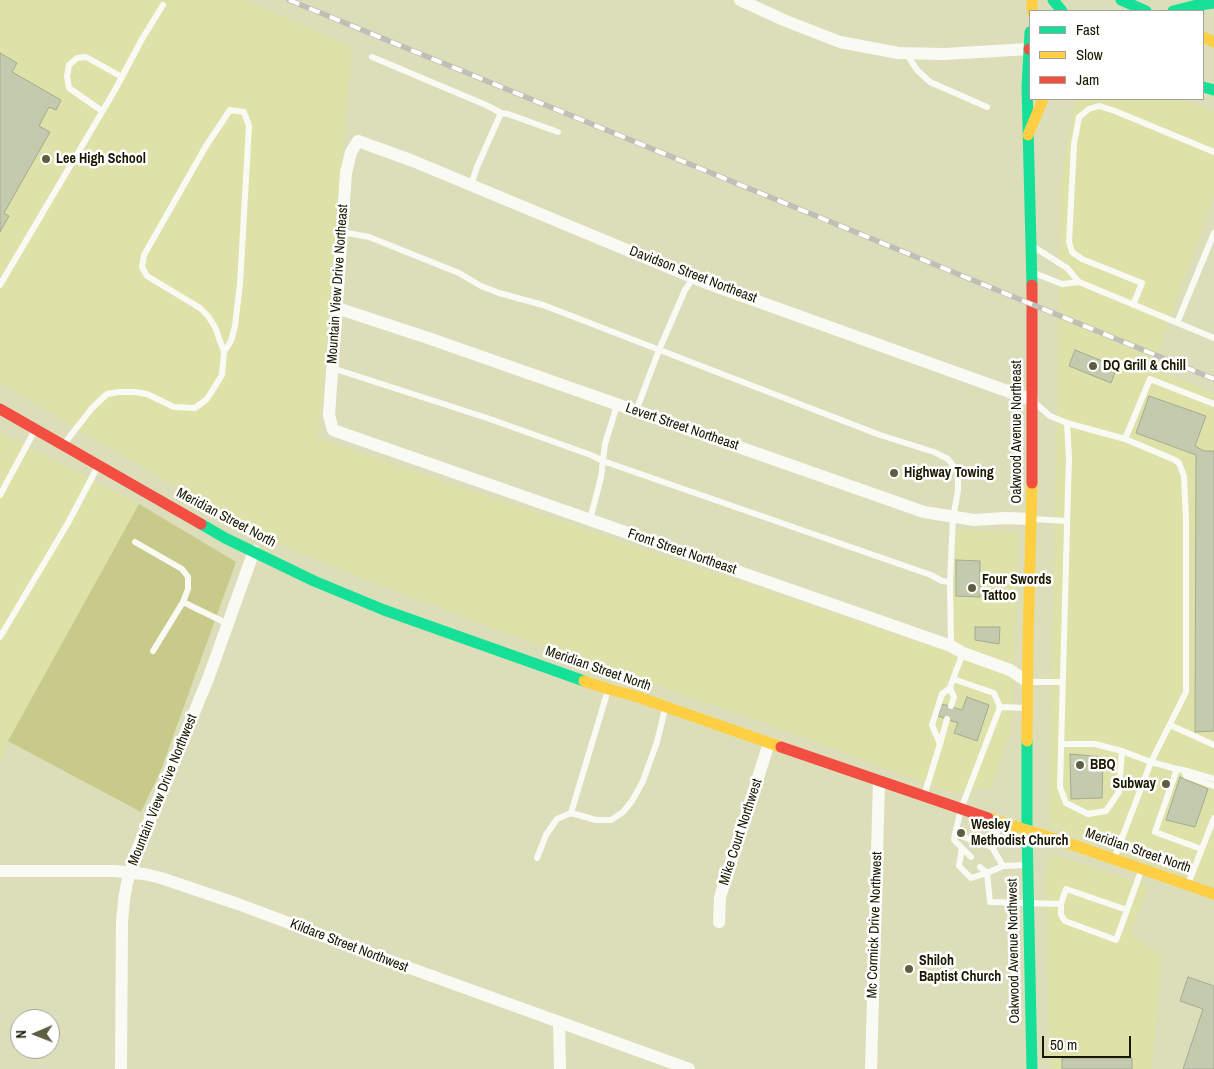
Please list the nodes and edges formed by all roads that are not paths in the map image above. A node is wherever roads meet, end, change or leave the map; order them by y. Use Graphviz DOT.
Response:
graph roads {
  1 [pos="740,0"];
  2 [pos="1053,0"];
  3 [pos="1121,0"];
  4 [pos="1214,3"];
  5 [pos="163,5"];
  6 [pos="1061,10"];
  7 [pos="1144,10"];
  8 [pos="1177,10"];
  9 [pos="1029,49"];
  10 [pos="906,54"];
  11 [pos="372,57"];
  12 [pos="1029,62"];
  13 [pos="122,77"];
  14 [pos="1043,100"];
  15 [pos="987,108"];
  16 [pos="102,111"];
  17 [pos="501,113"];
  18 [pos="558,132"];
  19 [pos="1028,135"];
  20 [pos="358,140"];
  21 [pos="1214,152"];
  22 [pos="471,185"];
  23 [pos="342,232"];
  24 [pos="1214,233"];
  25 [pos="1032,246"];
  26 [pos="1032,273"];
  27 [pos="694,277"];
  28 [pos="1079,282"];
  29 [pos="0,285"];
  30 [pos="1133,305"];
  31 [pos="337,308"];
  32 [pos="1177,323"];
  33 [pos="1214,338"];
  34 [pos="658,350"];
  35 [pos="224,352"];
  36 [pos="332,368"];
  37 [pos="1032,400"];
  38 [pos="1214,404"];
  39 [pos="618,405"];
  40 [pos="0,409"];
  41 [pos="636,411"];
  42 [pos="1067,423"];
  43 [pos="35,429"];
  44 [pos="333,430"];
  45 [pos="1125,439"];
  46 [pos="64,445"];
  47 [pos="603,461"];
  48 [pos="99,465"];
  49 [pos="0,495"];
  50 [pos="953,518"];
  51 [pos="1031,519"];
  52 [pos="590,520"];
  53 [pos="1067,521"];
  54 [pos="135,542"];
  55 [pos="254,551"];
  56 [pos="950,582"];
  57 [pos="183,602"];
  58 [pos="228,624"];
  59 [pos="0,638"];
  60 [pos="951,646"];
  61 [pos="153,651"];
  62 [pos="963,653"];
  63 [pos="953,679"];
  64 [pos="1028,682"];
  65 [pos="1063,682"];
  66 [pos="950,688"];
  67 [pos="608,689"];
  68 [pos="951,706"];
  69 [pos="665,707"];
  70 [pos="1000,707"];
  71 [pos="1028,708"];
  72 [pos="947,719"];
  73 [pos="1170,724"];
  74 [pos="769,742"];
  75 [pos="940,744"];
  76 [pos="1062,744"];
  77 [pos="1214,745"];
  78 [pos="1122,751"];
  79 [pos="1151,762"];
  80 [pos="1181,769"];
  81 [pos="1214,779"];
  82 [pos="879,781"];
  83 [pos="1214,786"];
  84 [pos="924,797"];
  85 [pos="961,809"];
  86 [pos="571,813"];
  87 [pos="1214,818"];
  88 [pos="1001,823"];
  89 [pos="1026,832"];
  90 [pos="954,834"];
  91 [pos="992,847"];
  92 [pos="962,848"];
  93 [pos="1201,849"];
  94 [pos="971,857"];
  95 [pos="537,858"];
  96 [pos="1114,860"];
  97 [pos="1027,865"];
  98 [pos="1003,866"];
  99 [pos="980,867"];
  100 [pos="1141,869"];
  101 [pos="0,871"];
  102 [pos="130,872"];
  103 [pos="987,874"];
  104 [pos="1188,884"];
  105 [pos="1214,894"];
  106 [pos="1028,903"];
  107 [pos="1061,904"];
  108 [pos="1127,910"];
  109 [pos="719,922"];
  110 [pos="560,1023"];
  111 [pos="121,1069"];
  112 [pos="560,1069"];
  113 [pos="689,1069"];
  114 [pos="871,1069"];
  115 [pos="1032,1069"];
  1 -- 10 [label="street"];
  2 -- 6 [label="main road"];
  3 -- 7 [label="main road"];
  4 -- 8 [label="main road"];
  5 -- 13 [label="lane"];
  9 -- 10 [label="street"];
  10 -- 15 [label="lane"];
  11 -- 17 [label="lane"];
  12 -- 19 [label="main road, Oakwood Avenue Northeast"];
  13 -- 16 [label="lane"];
  13 -- 16 [label="lane"];
  14 -- 19 [label="main road"];
  16 -- 29 [label="lane"];
  17 -- 18 [label="lane"];
  17 -- 22 [label="lane"];
  19 -- 25 [label="main road, Oakwood Avenue Northeast"];
  20 -- 22 [label="street, Davidson Street Northeast"];
  20 -- 23 [label="street, Mountain View Drive Northeast"];
  21 -- 30 [label="lane"];
  22 -- 27 [label="street, Davidson Street Northeast"];
  23 -- 31 [label="street, Mountain View Drive Northeast"];
  23 -- 34 [label="lane"];
  24 -- 32 [label="lane"];
  25 -- 26 [label="main road, Oakwood Avenue Northeast"];
  25 -- 28 [label="lane"];
  26 -- 28 [label="lane"];
  26 -- 37 [label="main road, Oakwood Avenue Northeast"];
  27 -- 34 [label="lane"];
  27 -- 37 [label="street, Davidson Street Northeast"];
  28 -- 30 [label="lane"];
  30 -- 32 [label="lane"];
  31 -- 36 [label="street, Mountain View Drive Northeast"];
  31 -- 39 [label="street, Levert Street Northeast"];
  32 -- 33 [label="lane"];
  34 -- 41 [label="lane"];
  34 -- 50 [label="lane"];
  35 -- 35 [label="lane"];
  35 -- 46 [label="lane"];
  36 -- 44 [label="street, Mountain View Drive Northeast"];
  36 -- 47 [label="lane"];
  37 -- 42 [label="lane"];
  37 -- 51 [label="main road, Oakwood Avenue Northeast"];
  38 -- 45 [label="lane"];
  39 -- 41 [label="street, Levert Street Northeast"];
  39 -- 47 [label="lane"];
  40 -- 43 [label="main road, Meridian Street North"];
  41 -- 50 [label="street, Levert Street Northeast"];
  42 -- 45 [label="lane"];
  42 -- 53 [label="lane"];
  43 -- 46 [label="main road, Meridian Street North"];
  43 -- 49 [label="lane"];
  44 -- 52 [label="street, Front Street Northeast"];
  45 -- 73 [label="lane"];
  46 -- 48 [label="main road, Meridian Street North"];
  47 -- 52 [label="lane"];
  47 -- 56 [label="lane"];
  48 -- 55 [label="main road, Meridian Street North"];
  48 -- 59 [label="lane"];
  50 -- 51 [label="street, Levert Street Northeast"];
  50 -- 56 [label="lane"];
  51 -- 53 [label="lane"];
  51 -- 64 [label="main road, Oakwood Avenue Northeast"];
  52 -- 60 [label="street, Front Street Northeast"];
  53 -- 65 [label="lane"];
  54 -- 57 [label="lane"];
  55 -- 58 [label="street, Mountain View Drive Northwest"];
  55 -- 67 [label="main road, Meridian Street North"];
  56 -- 60 [label="lane"];
  57 -- 58 [label="lane"];
  57 -- 61 [label="lane"];
  58 -- 102 [label="street, Mountain View Drive Northwest"];
  60 -- 62 [label="street, Front Street Northeast"];
  62 -- 63 [label="lane"];
  62 -- 64 [label="street, Front Street Northeast"];
  63 -- 66 [label="lane"];
  63 -- 70 [label="lane"];
  64 -- 65 [label="lane"];
  64 -- 71 [label="main road, Oakwood Avenue Northeast"];
  65 -- 76 [label="lane"];
  66 -- 68 [label="lane"];
  66 -- 75 [label="lane"];
  67 -- 69 [label="main road, Meridian Street North"];
  67 -- 86 [label="lane"];
  69 -- 74 [label="main road, Meridian Street North"];
  69 -- 86 [label="lane"];
  70 -- 71 [label="lane"];
  70 -- 85 [label="lane"];
  71 -- 89 [label="main road, Oakwood Avenue Northeast"];
  72 -- 75 [label="lane"];
  73 -- 77 [label="lane"];
  73 -- 79 [label="lane"];
  74 -- 82 [label="main road, Meridian Street North"];
  74 -- 109 [label="street, Mike Court Northwest"];
  75 -- 84 [label="lane"];
  76 -- 78 [label="lane"];
  76 -- 78 [label="lane"];
  78 -- 79 [label="lane"];
  79 -- 80 [label="lane"];
  79 -- 96 [label="lane"];
  80 -- 81 [label="lane"];
  80 -- 83 [label="lane"];
  80 -- 93 [label="lane"];
  82 -- 84 [label="main road, Meridian Street North"];
  82 -- 114 [label="street, Mc Cormick Drive Northwest"];
  84 -- 85 [label="main road, Meridian Street North"];
  85 -- 88 [label="main road, Meridian Street North"];
  85 -- 90 [label="lane"];
  86 -- 95 [label="lane"];
  87 -- 93 [label="lane"];
  88 -- 89 [label="main road, Meridian Street North"];
  88 -- 91 [label="lane"];
  89 -- 96 [label="main road, Meridian Street North"];
  89 -- 97 [label="main road, Oakwood Avenue Northwest"];
  90 -- 91 [label="lane"];
  90 -- 92 [label="lane"];
  91 -- 98 [label="lane"];
  92 -- 94 [label="lane"];
  92 -- 103 [label="lane"];
  93 -- 104 [label="lane"];
  96 -- 100 [label="main road, Meridian Street North"];
  97 -- 98 [label="lane"];
  97 -- 106 [label="main road, Oakwood Avenue Northwest"];
  98 -- 103 [label="lane"];
  99 -- 103 [label="lane"];
  100 -- 104 [label="main road, Meridian Street North"];
  100 -- 108 [label="lane"];
  101 -- 102 [label="street, Kildare Street Northwest"];
  102 -- 110 [label="street, Kildare Street Northwest"];
  102 -- 111 [label="street, Mountain View Drive Northwest"];
  103 -- 106 [label="lane"];
  104 -- 105 [label="main road, Meridian Street North"];
  106 -- 107 [label="lane"];
  106 -- 115 [label="main road, Oakwood Avenue Northwest"];
  107 -- 108 [label="lane"];
  107 -- 108 [label="lane"];
  110 -- 112 [label="street"];
  110 -- 113 [label="street, Kildare Street Northwest"];
}
